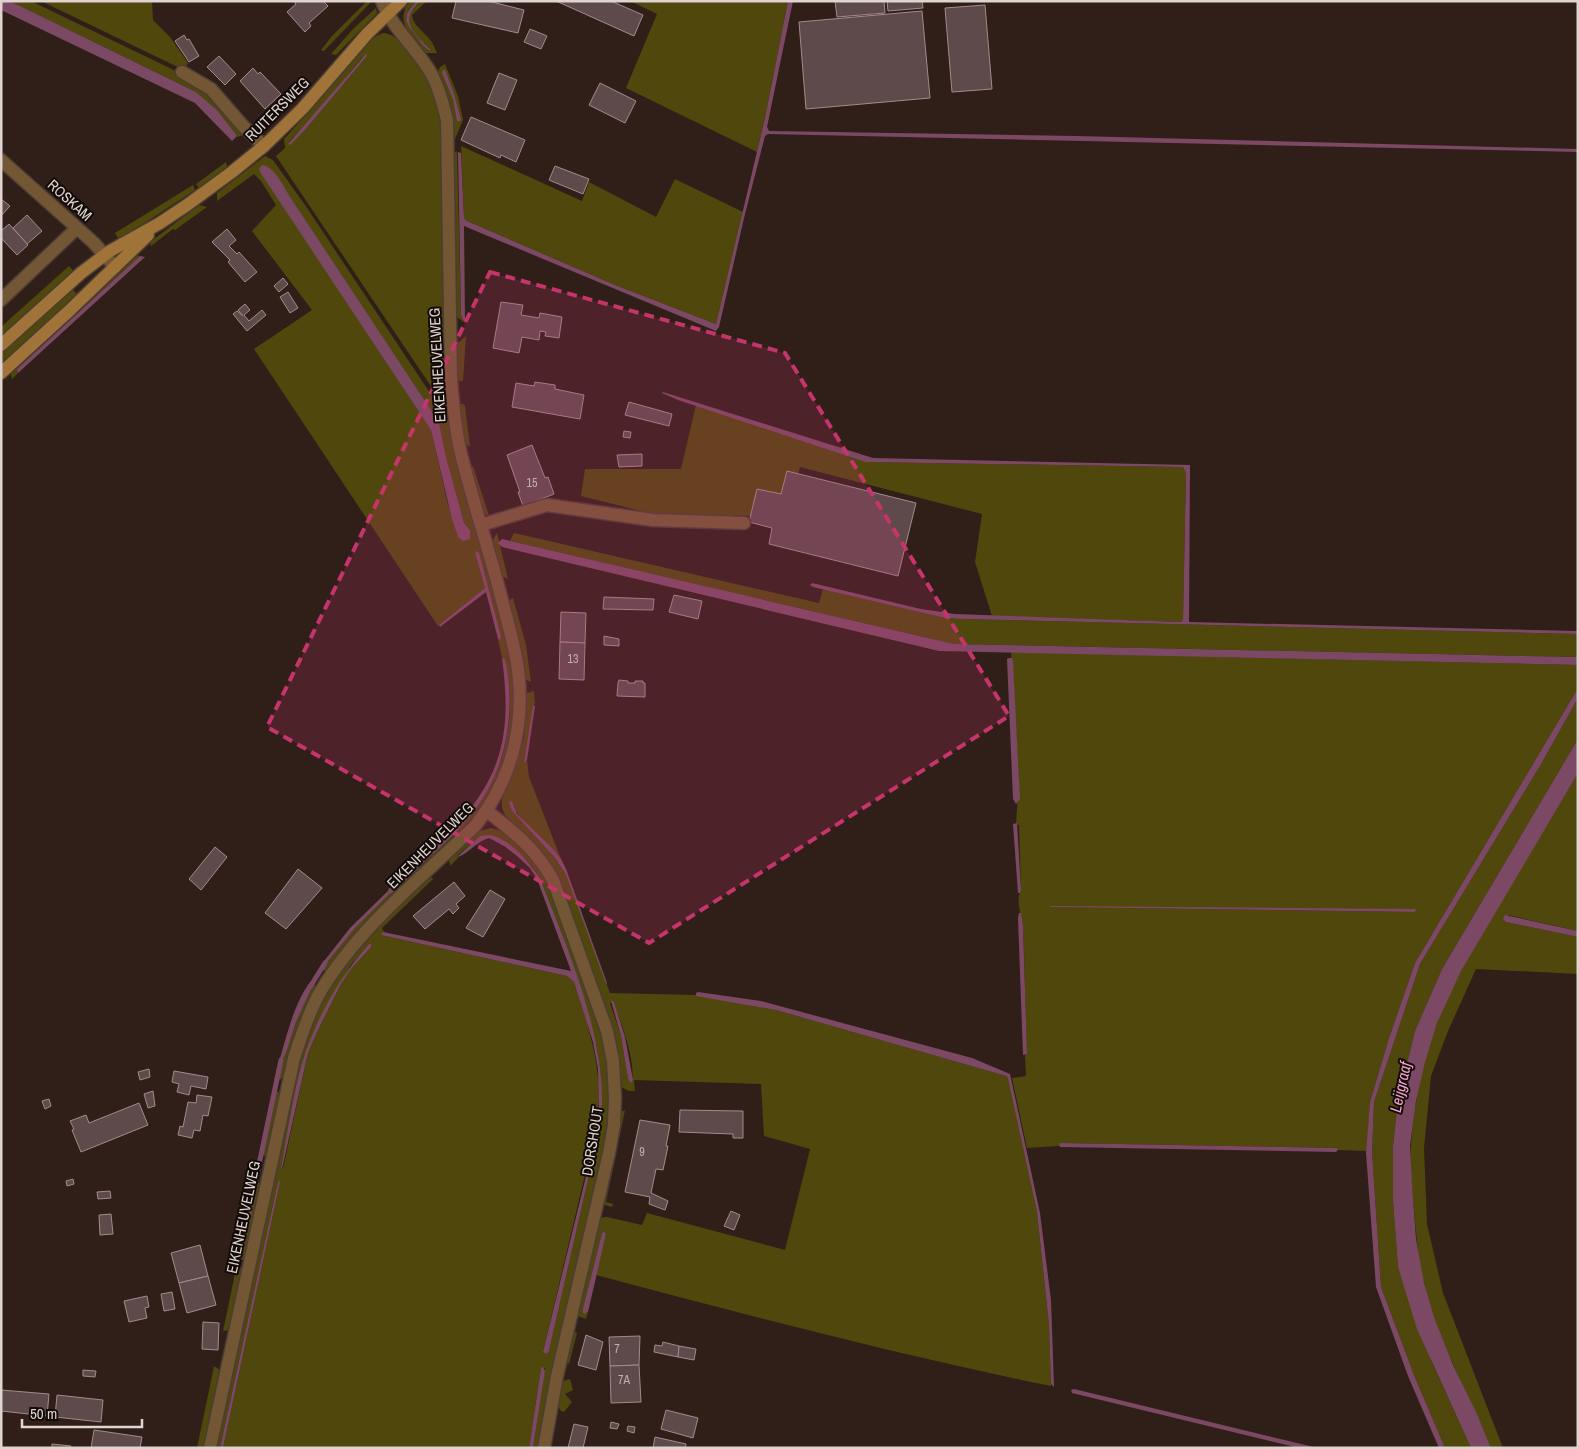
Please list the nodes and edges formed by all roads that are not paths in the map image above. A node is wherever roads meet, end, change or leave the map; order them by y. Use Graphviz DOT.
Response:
graph roads {
  1 [pos="382,1"];
  2 [pos="401,1"];
  3 [pos="387,15"];
  4 [pos="182,72"];
  5 [pos="264,146"];
  6 [pos="1,160"];
  7 [pos="160,223"];
  8 [pos="77,228"];
  9 [pos="104,255"];
  10 [pos="114,267"];
  11 [pos="1,300"];
  12 [pos="1,346"];
  13 [pos="1,373"];
  14 [pos="744,523"];
  15 [pos="481,525"];
  16 [pos="487,811"];
  17 [pos="210,1448"];
  18 [pos="544,1448"];
  1 -- 3 [label="street, EIKENHEUVELWEG"];
  2 -- 3 [label="street, RUITERSWEG"];
  3 -- 5 [label="street, RUITERSWEG"];
  3 -- 15 [label="street, EIKENHEUVELWEG"];
  4 -- 5 [label="street"];
  5 -- 7 [label="street, RUITERSWEG"];
  6 -- 8 [label="street, ROSKAM"];
  7 -- 9 [label="street, RUITERSWEG"];
  7 -- 10 [label="street, RUITERSWEG"];
  8 -- 9 [label="street, ROSKAM"];
  8 -- 11 [label="street"];
  9 -- 10 [label="street, ROSKAM"];
  9 -- 12 [label="street, RUITERSWEG"];
  10 -- 13 [label="street, RUITERSWEG"];
  14 -- 15 [label="street"];
  15 -- 16 [label="street, EIKENHEUVELWEG"];
  16 -- 17 [label="street, EIKENHEUVELWEG"];
  16 -- 18 [label="street, DORSHOUT"];
}
